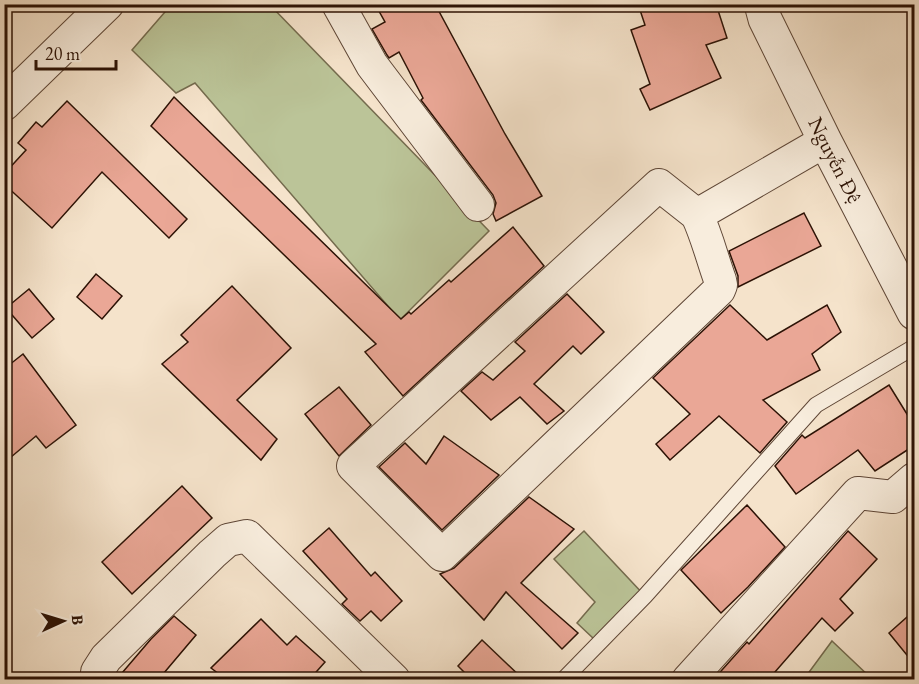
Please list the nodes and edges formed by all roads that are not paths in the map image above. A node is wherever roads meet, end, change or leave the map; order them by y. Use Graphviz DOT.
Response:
graph roads {
  1 [pos="107,4"];
  2 [pos="338,4"];
  3 [pos="761,4"];
  4 [pos="4,104"];
  5 [pos="825,141"];
  6 [pos="478,205"];
  7 [pos="697,215"];
  8 [pos="915,313"];
  9 [pos="915,347"];
  10 [pos="915,479"];
  11 [pos="98,680"];
  12 [pos="394,680"];
  13 [pos="563,680"];
  14 [pos="688,680"];
  1 -- 4 [label="street"];
  2 -- 6 [label="street"];
  3 -- 5 [label="street, Nguyễn Đệ"];
  5 -- 7 [label="street"];
  5 -- 8 [label="street, Nguyễn Đệ"];
  7 -- 7 [label="street"];
  9 -- 13 [label="lane"];
  10 -- 14 [label="street"];
  11 -- 12 [label="street"];
}
